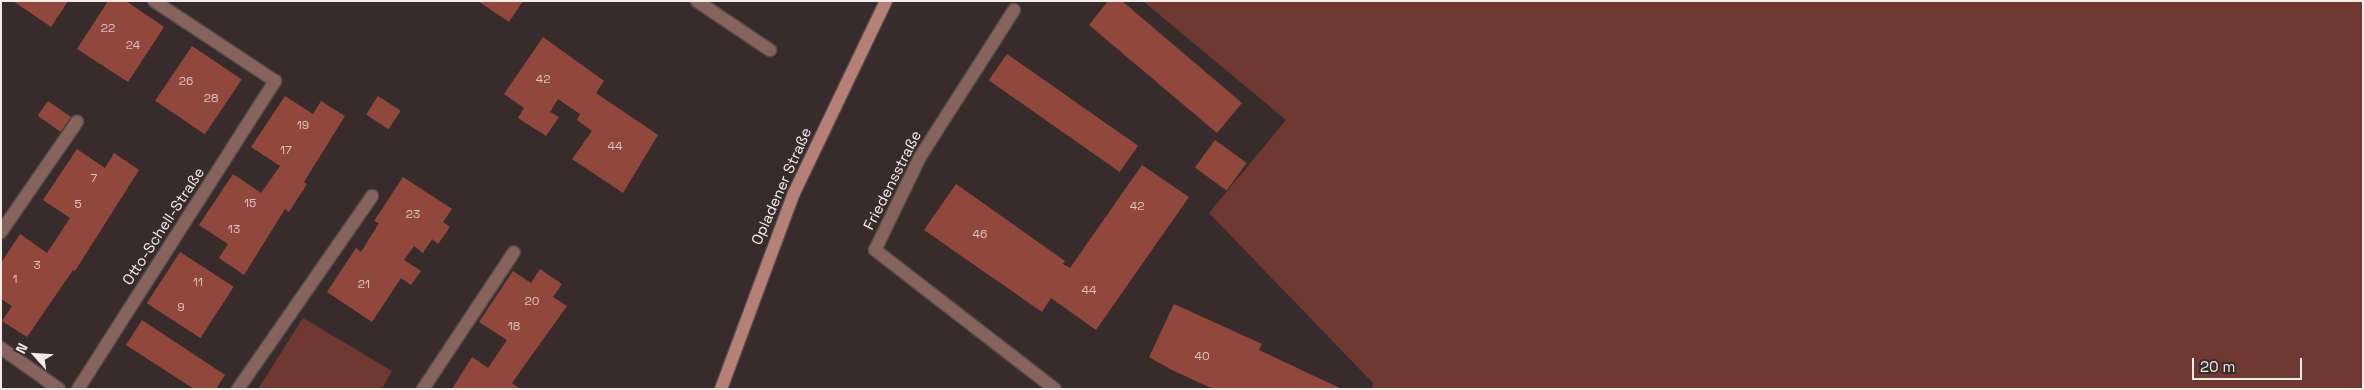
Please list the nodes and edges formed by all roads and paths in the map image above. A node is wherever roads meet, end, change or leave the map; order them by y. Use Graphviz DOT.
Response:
graph roads {
  1 [pos="154,1"];
  2 [pos="697,1"];
  3 [pos="886,1"];
  4 [pos="1014,10"];
  5 [pos="770,50"];
  6 [pos="77,122"];
  7 [pos="372,196"];
  8 [pos="1,232"];
  9 [pos="514,252"];
  10 [pos="1,348"];
  11 [pos="59,389"];
  12 [pos="78,389"];
  13 [pos="238,389"];
  14 [pos="423,389"];
  15 [pos="721,389"];
  16 [pos="1055,389"];
  1 -- 12 [label="street, Otto-Schell-Straße"];
  2 -- 5 [label="street"];
  3 -- 15 [label="main road, Opladener Straße"];
  4 -- 16 [label="street, Friedensstraße"];
  6 -- 8 [label="street"];
  7 -- 13 [label="street"];
  9 -- 14 [label="street"];
  10 -- 11 [label="street"];
}
